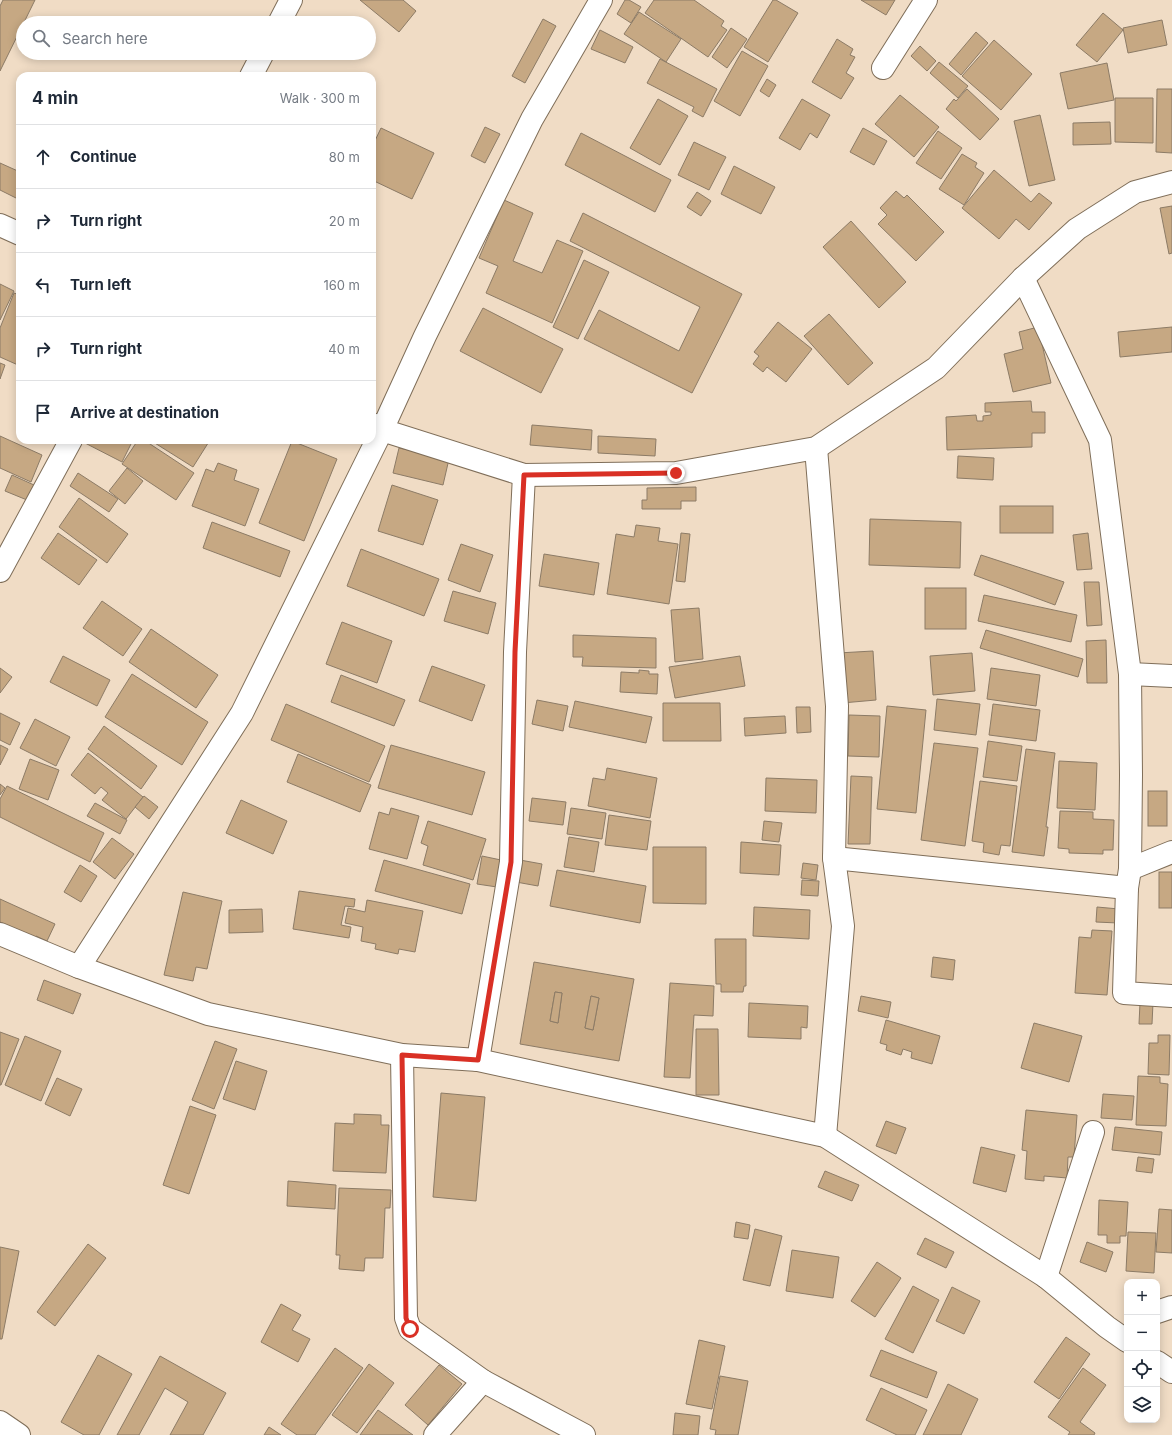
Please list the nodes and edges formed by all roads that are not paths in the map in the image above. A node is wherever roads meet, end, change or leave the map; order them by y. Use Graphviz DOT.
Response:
graph roads {
  1 [pos="291,0"];
  2 [pos="601,0"];
  3 [pos="926,0"];
  4 [pos="283,16"];
  5 [pos="259,60"];
  6 [pos="883,68"];
  7 [pos="253,72"];
  8 [pos="1172,182"];
  9 [pos="0,225"];
  10 [pos="16,232"];
  11 [pos="1023,278"];
  12 [pos="377,427"];
  13 [pos="69,444"];
  14 [pos="369,444"];
  15 [pos="816,448"];
  16 [pos="524,475"];
  17 [pos="0,570"];
  18 [pos="1130,674"];
  19 [pos="1172,676"];
  20 [pos="1172,852"];
  21 [pos="834,858"];
  22 [pos="1128,878"];
  23 [pos="0,934"];
  24 [pos="79,967"];
  25 [pos="1172,996"];
  26 [pos="402,1055"];
  27 [pos="478,1060"];
  28 [pos="1093,1132"];
  29 [pos="825,1136"];
  30 [pos="1046,1277"];
  31 [pos="1172,1307"];
  32 [pos="1160,1311"];
  33 [pos="1124,1322"];
  34 [pos="1107,1328"];
  35 [pos="1124,1340"];
  36 [pos="1160,1364"];
  37 [pos="1172,1372"];
  38 [pos="483,1381"];
  39 [pos="0,1422"];
  40 [pos="19,1435"];
  41 [pos="435,1435"];
  42 [pos="584,1435"];
  1 -- 4 [label="street"];
  2 -- 12 [label="street"];
  3 -- 6 [label="street"];
  5 -- 7 [label="street"];
  8 -- 11 [label="street"];
  9 -- 10 [label="street"];
  11 -- 15 [label="street"];
  11 -- 18 [label="street"];
  12 -- 16 [label="street"];
  13 -- 17 [label="street"];
  14 -- 24 [label="street"];
  15 -- 16 [label="street"];
  15 -- 21 [label="street"];
  16 -- 27 [label="street"];
  18 -- 19 [label="street"];
  18 -- 22 [label="street"];
  20 -- 22 [label="street"];
  21 -- 22 [label="street"];
  21 -- 29 [label="street"];
  22 -- 25 [label="street"];
  23 -- 24 [label="street"];
  24 -- 26 [label="street"];
  26 -- 27 [label="street"];
  26 -- 38 [label="street"];
  27 -- 29 [label="street"];
  28 -- 30 [label="street"];
  29 -- 30 [label="street"];
  30 -- 34 [label="street"];
  31 -- 32 [label="street"];
  33 -- 34 [label="street"];
  34 -- 35 [label="street"];
  36 -- 37 [label="street"];
  38 -- 41 [label="street"];
  38 -- 42 [label="street"];
  39 -- 40 [label="street"];
}
